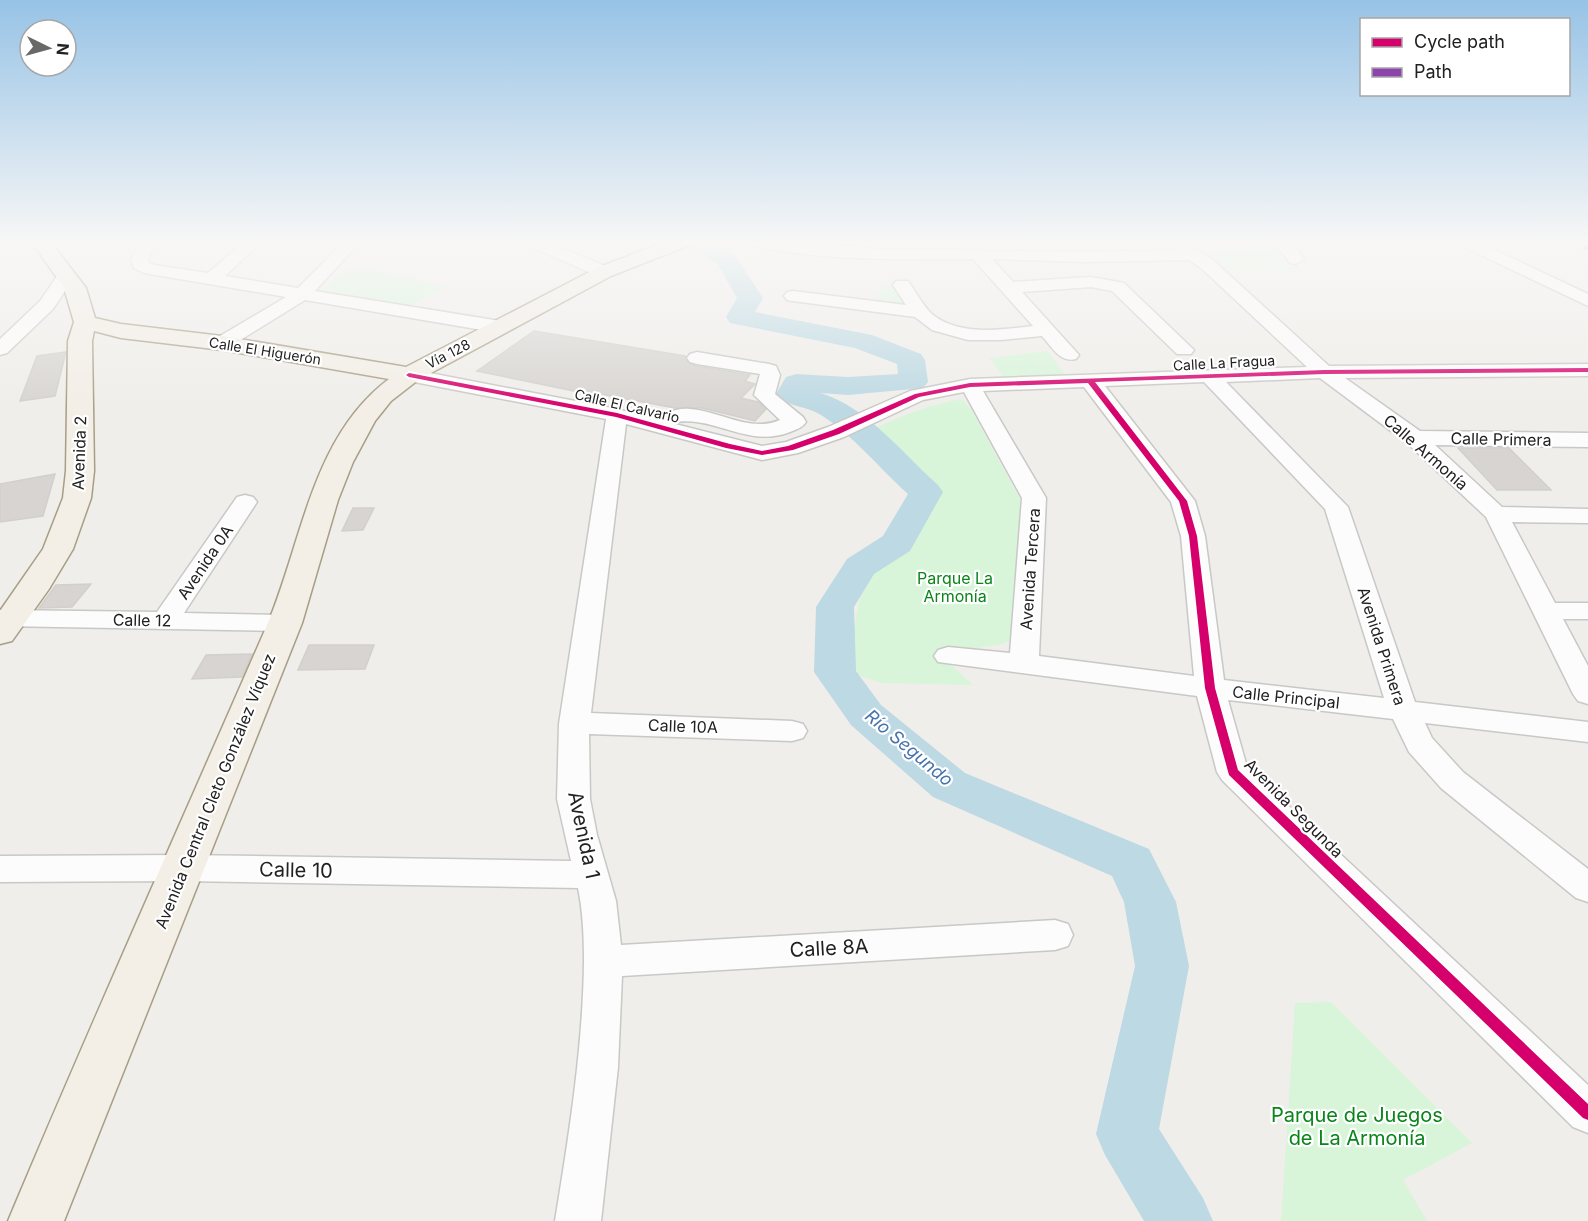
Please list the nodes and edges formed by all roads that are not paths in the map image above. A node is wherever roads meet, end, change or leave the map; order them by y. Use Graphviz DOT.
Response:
graph roads {
  1 [pos="52,298"];
  2 [pos="77,298"];
  3 [pos="296,298"];
  4 [pos="320,298"];
  5 [pos="555,298"];
  6 [pos="809,298"];
  7 [pos="911,298"];
  8 [pos="1018,298"];
  9 [pos="1130,298"];
  10 [pos="1244,298"];
  11 [pos="47,305"];
  12 [pos="921,312"];
  13 [pos="82,321"];
  14 [pos="500,327"];
  15 [pos="1046,330"];
  16 [pos="3,343"];
  17 [pos="222,343"];
  18 [pos="1184,350"];
  19 [pos="1069,356"];
  20 [pos="697,358"];
  21 [pos="1588,370"];
  22 [pos="1324,372"];
  23 [pos="408,375"];
  24 [pos="1210,378"];
  25 [pos="1091,382"];
  26 [pos="970,385"];
  27 [pos="617,415"];
  28 [pos="868,418"];
  29 [pos="716,421"];
  30 [pos="650,423"];
  31 [pos="693,436"];
  32 [pos="1415,438"];
  33 [pos="1588,440"];
  34 [pos="245,502"];
  35 [pos="1496,514"];
  36 [pos="1588,516"];
  37 [pos="1544,611"];
  38 [pos="1588,612"];
  39 [pos="165,621"];
  40 [pos="4,623"];
  41 [pos="285,623"];
  42 [pos="948,656"];
  43 [pos="1024,663"];
  44 [pos="1210,688"];
  45 [pos="1588,694"];
  46 [pos="1403,710"];
  47 [pos="574,724"];
  48 [pos="792,731"];
  49 [pos="1588,732"];
  50 [pos="184,868"];
  51 [pos="0,869"];
  52 [pos="592,875"];
  53 [pos="1588,888"];
  54 [pos="1055,935"];
  55 [pos="602,962"];
  56 [pos="1588,1113"];
  57 [pos="36,1221"];
  58 [pos="578,1221"];
  1 -- 11 [label="street"];
  2 -- 13 [label="main road"];
  3 -- 17 [label="street"];
  4 -- 14 [label="street"];
  5 -- 14 [label="main road, Vía 128"];
  6 -- 12 [label="street"];
  7 -- 12 [label="street"];
  8 -- 15 [label="street"];
  9 -- 18 [label="street"];
  10 -- 22 [label="street, Calle Armonía"];
  11 -- 13 [label="street"];
  11 -- 16 [label="street"];
  12 -- 15 [label="street"];
  13 -- 17 [label="main road, Calle El Higuerón"];
  13 -- 40 [label="main road, Avenida 2"];
  14 -- 23 [label="main road, Vía 128"];
  15 -- 19 [label="street"];
  17 -- 23 [label="main road, Calle El Higuerón"];
  20 -- 29 [label="street"];
  21 -- 22 [label="street, Calle La Fragua"];
  22 -- 24 [label="street, Calle La Fragua"];
  22 -- 32 [label="street, Calle Armonía"];
  23 -- 27 [label="street, Calle El Calvario"];
  23 -- 41 [label="main road, Avenida Central Cleto González Víquez"];
  24 -- 25 [label="street, Calle La Fragua"];
  24 -- 46 [label="street, Avenida Primera"];
  25 -- 26 [label="street, Calle La Fragua"];
  25 -- 44 [label="street, Avenida Segunda"];
  26 -- 28 [label="street, Calle La Fragua"];
  26 -- 43 [label="street, Avenida Tercera"];
  27 -- 30 [label="street, Calle El Calvario"];
  27 -- 47 [label="street, Avenida 1"];
  28 -- 31 [label="street, Calle El Calvario"];
  29 -- 30 [label="street"];
  29 -- 31 [label="street"];
  30 -- 31 [label="street, Calle El Calvario"];
  32 -- 33 [label="street, Calle Primera"];
  32 -- 35 [label="street, Calle Armonía"];
  34 -- 39 [label="street, Avenida 0A"];
  35 -- 36 [label="street"];
  35 -- 37 [label="street, Calle Armonía"];
  37 -- 38 [label="street"];
  37 -- 45 [label="street, Calle Armonía"];
  39 -- 40 [label="street, Calle 12"];
  39 -- 41 [label="street, Calle 12"];
  41 -- 50 [label="main road, Avenida Central Cleto González Víquez"];
  42 -- 43 [label="street, Calle Principal"];
  43 -- 44 [label="street, Calle Principal"];
  44 -- 46 [label="street, Calle Principal"];
  44 -- 56 [label="street, Avenida Segunda"];
  46 -- 49 [label="street, Calle Principal"];
  46 -- 53 [label="street, Avenida Primera"];
  47 -- 48 [label="street, Calle 10A"];
  47 -- 52 [label="street, Avenida 1"];
  50 -- 51 [label="street, Calle 10"];
  50 -- 52 [label="street, Calle 10"];
  50 -- 57 [label="main road, Avenida Central Cleto González Víquez"];
  52 -- 55 [label="street, Avenida 1"];
  54 -- 55 [label="street, Calle 8A"];
  55 -- 58 [label="street, Avenida 1"];
}
